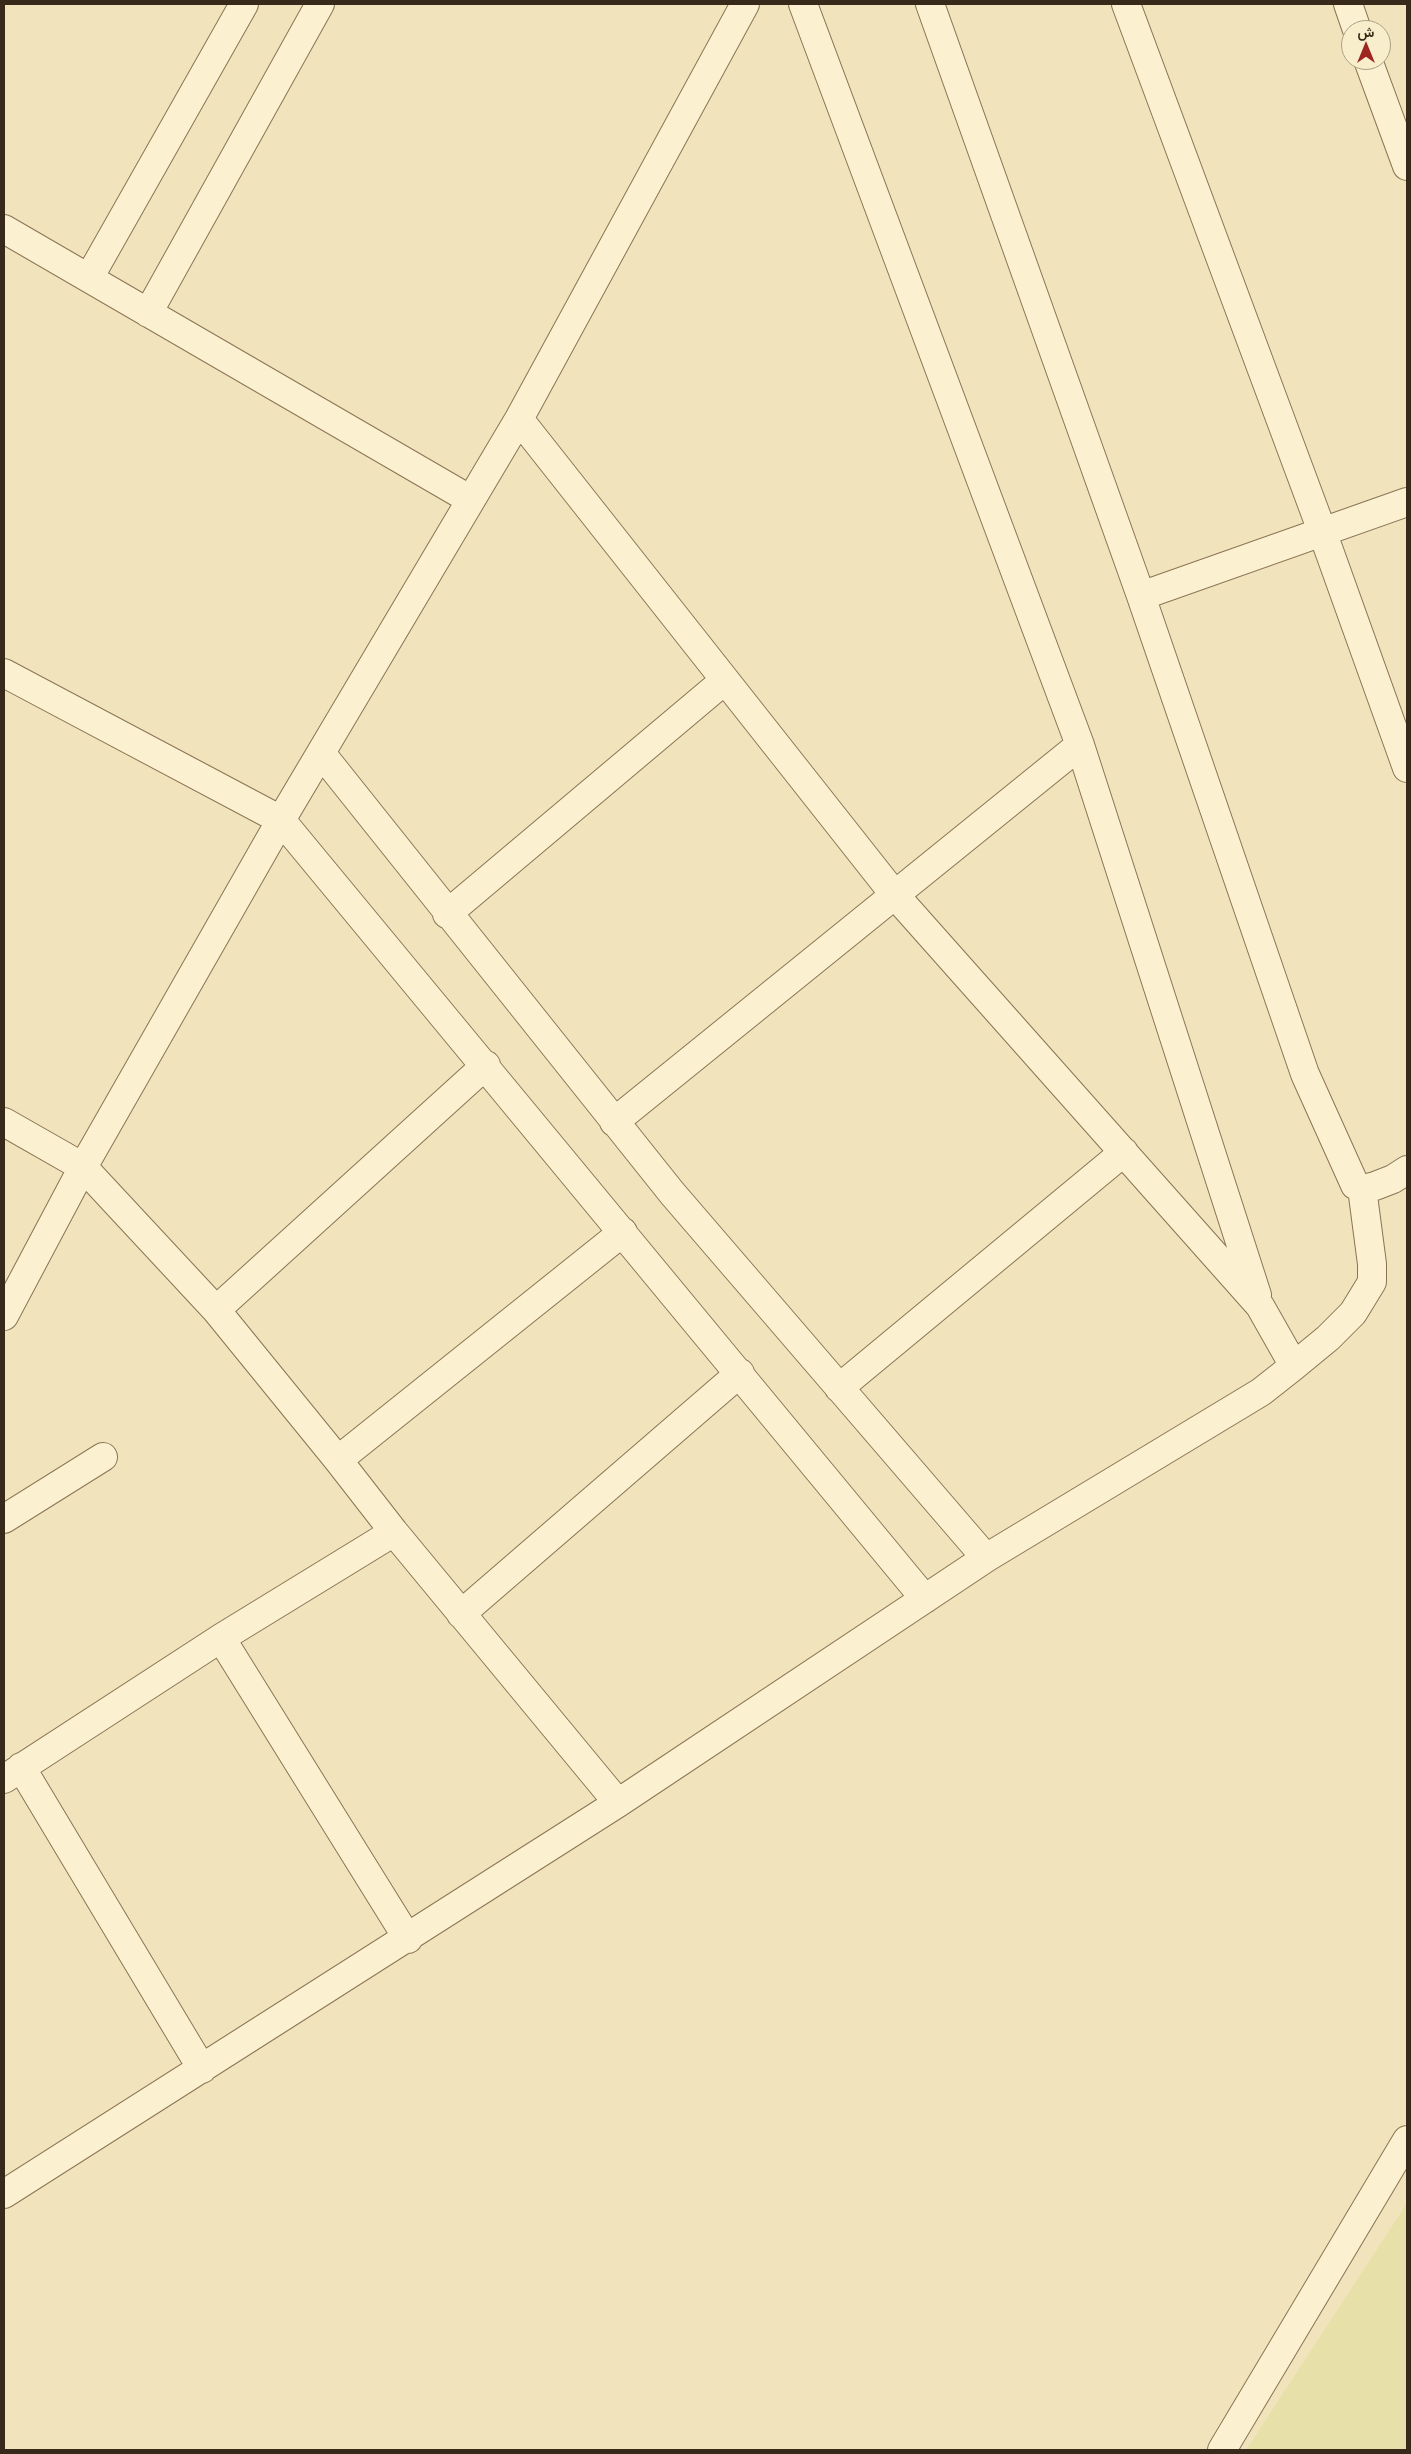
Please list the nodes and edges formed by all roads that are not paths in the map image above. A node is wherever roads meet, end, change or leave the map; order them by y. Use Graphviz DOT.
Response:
graph roads {
  1 [pos="244,4"];
  2 [pos="320,4"];
  3 [pos="746,4"];
  4 [pos="802,4"];
  5 [pos="930,4"];
  6 [pos="1126,4"];
  7 [pos="1348,4"];
  8 [pos="1354,20"];
  9 [pos="1372,70"];
  10 [pos="1407,166"];
  11 [pos="4,229"];
  12 [pos="89,278"];
  13 [pos="148,313"];
  14 [pos="519,419"];
  15 [pos="471,500"];
  16 [pos="1407,502"];
  17 [pos="1322,531"];
  18 [pos="1141,596"];
  19 [pos="4,672"];
  20 [pos="726,680"];
  21 [pos="1080,745"];
  22 [pos="321,753"];
  23 [pos="1407,768"];
  24 [pos="281,820"];
  25 [pos="894,894"];
  26 [pos="447,914"];
  27 [pos="486,1066"];
  28 [pos="4,1122"];
  29 [pos="614,1122"];
  30 [pos="1124,1152"];
  31 [pos="84,1167"];
  32 [pos="1407,1170"];
  33 [pos="1362,1188"];
  34 [pos="623,1232"];
  35 [pos="1260,1306"];
  36 [pos="216,1310"];
  37 [pos="4,1316"];
  38 [pos="1294,1366"];
  39 [pos="740,1374"];
  40 [pos="839,1388"];
  41 [pos="103,1457"];
  42 [pos="338,1460"];
  43 [pos="4,1518"];
  44 [pos="394,1532"];
  45 [pos="986,1558"];
  46 [pos="925,1599"];
  47 [pos="461,1614"];
  48 [pos="220,1638"];
  49 [pos="13,1773"];
  50 [pos="618,1803"];
  51 [pos="408,1939"];
  52 [pos="202,2069"];
  53 [pos="1407,2140"];
  54 [pos="6,2188"];
  55 [pos="1222,2450"];
  1 -- 12 [label="street"];
  2 -- 13 [label="street"];
  3 -- 14 [label="street"];
  4 -- 21 [label="street"];
  5 -- 18 [label="street"];
  6 -- 17 [label="street"];
  7 -- 8 [label="street"];
  9 -- 10 [label="street"];
  11 -- 12 [label="street"];
  12 -- 13 [label="street"];
  13 -- 15 [label="street"];
  14 -- 15 [label="street"];
  14 -- 20 [label="street"];
  15 -- 22 [label="street"];
  16 -- 17 [label="street"];
  17 -- 18 [label="street"];
  17 -- 23 [label="street"];
  18 -- 33 [label="street"];
  19 -- 24 [label="street"];
  20 -- 25 [label="street"];
  20 -- 26 [label="street"];
  21 -- 25 [label="street"];
  21 -- 35 [label="street"];
  22 -- 24 [label="street"];
  22 -- 26 [label="street"];
  24 -- 27 [label="street"];
  24 -- 31 [label="street"];
  25 -- 29 [label="street"];
  25 -- 30 [label="street"];
  26 -- 29 [label="street"];
  27 -- 34 [label="street"];
  27 -- 36 [label="street"];
  28 -- 31 [label="street"];
  29 -- 40 [label="street"];
  30 -- 35 [label="street"];
  30 -- 40 [label="street"];
  31 -- 36 [label="street"];
  31 -- 37 [label="street"];
  32 -- 33 [label="street"];
  33 -- 38 [label="street"];
  34 -- 39 [label="street"];
  34 -- 42 [label="street"];
  35 -- 38 [label="street"];
  36 -- 42 [label="street"];
  38 -- 45 [label="street"];
  39 -- 46 [label="street"];
  39 -- 47 [label="street"];
  40 -- 45 [label="street"];
  41 -- 43 [label="street"];
  42 -- 44 [label="street"];
  44 -- 47 [label="street"];
  44 -- 48 [label="street"];
  45 -- 46 [label="street"];
  46 -- 50 [label="street"];
  47 -- 50 [label="street"];
  48 -- 49 [label="street"];
  48 -- 51 [label="street"];
  49 -- 52 [label="street"];
  50 -- 51 [label="street"];
  51 -- 52 [label="street"];
  52 -- 54 [label="street"];
  53 -- 55 [label="street"];
}
